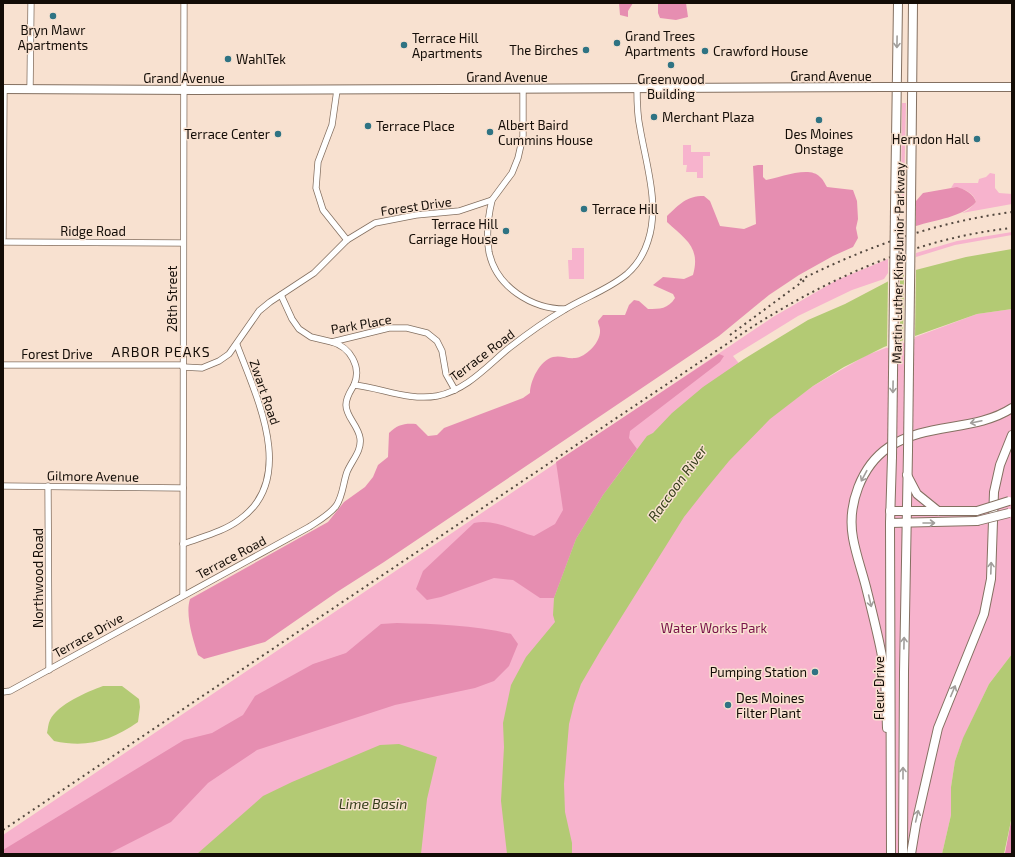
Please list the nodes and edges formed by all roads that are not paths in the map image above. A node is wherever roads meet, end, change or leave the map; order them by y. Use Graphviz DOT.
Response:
graph roads {
  1 [pos="31,3"];
  2 [pos="184,3"];
  3 [pos="898,3"];
  4 [pos="913,3"];
  5 [pos="1012,87"];
  6 [pos="637,88"];
  7 [pos="3,89"];
  8 [pos="30,89"];
  9 [pos="523,89"];
  10 [pos="184,90"];
  11 [pos="337,90"];
  12 [pos="492,200"];
  13 [pos="3,238"];
  14 [pos="347,240"];
  15 [pos="3,242"];
  16 [pos="183,243"];
  17 [pos="281,295"];
  18 [pos="566,309"];
  19 [pos="332,342"];
  20 [pos="237,345"];
  21 [pos="3,365"];
  22 [pos="183,366"];
  23 [pos="354,385"];
  24 [pos="455,390"];
  25 [pos="1012,408"];
  26 [pos="1012,435"];
  27 [pos="907,474"];
  28 [pos="3,486"];
  29 [pos="48,486"];
  30 [pos="183,488"];
  31 [pos="1011,501"];
  32 [pos="890,510"];
  33 [pos="906,510"];
  34 [pos="939,511"];
  35 [pos="1010,512"];
  36 [pos="890,523"];
  37 [pos="906,523"];
  38 [pos="183,544"];
  39 [pos="183,595"];
  40 [pos="49,670"];
  41 [pos="3,692"];
  42 [pos="891,781"];
  43 [pos="891,854"];
  44 [pos="903,854"];
  45 [pos="911,854"];
  1 -- 8 [label="street"];
  2 -- 10 [label="street, 28th Street"];
  3 -- 32 [label="main road, Martin Luther King Junior Parkway, one-way, bridge"];
  4 -- 27 [label="main road, Martin Luther King Junior Parkway, bridge"];
  5 -- 6 [label="main road, Grand Avenue, bridge"];
  6 -- 9 [label="main road, Grand Avenue"];
  6 -- 18 [label="street, Terrace Road"];
  7 -- 8 [label="main road, Grand Avenue"];
  7 -- 13 [label="street"];
  8 -- 10 [label="main road, Grand Avenue"];
  9 -- 11 [label="main road, Grand Avenue"];
  9 -- 12 [label="street"];
  10 -- 11 [label="main road, Grand Avenue"];
  10 -- 16 [label="street, 28th Street"];
  11 -- 14 [label="street"];
  12 -- 14 [label="street, Forest Drive"];
  12 -- 18 [label="street"];
  14 -- 17 [label="street, Forest Drive"];
  15 -- 16 [label="street, Ridge Road"];
  16 -- 22 [label="street, 28th Street"];
  17 -- 19 [label="street, Park Place"];
  17 -- 20 [label="street, Forest Drive"];
  18 -- 24 [label="street, Terrace Road"];
  19 -- 23 [label="street"];
  19 -- 24 [label="street, Park Place"];
  20 -- 22 [label="street, Forest Drive"];
  20 -- 38 [label="street, Zwart Road"];
  21 -- 22 [label="street, Forest Drive"];
  22 -- 30 [label="street, 28th Street"];
  23 -- 24 [label="street, Terrace Road"];
  23 -- 39 [label="street, Terrace Road"];
  25 -- 42 [label="main road, one-way"];
  45 -- 26 [label="main road, one-way"];
  27 -- 33 [label="main road, Martin Luther King Junior Parkway"];
  27 -- 34 [label="main road"];
  28 -- 29 [label="street, Gilmore Avenue"];
  29 -- 30 [label="street, Gilmore Avenue"];
  29 -- 40 [label="street, Northwood Road"];
  30 -- 38 [label="street, 28th Street"];
  31 -- 34 [label="main road, bridge"];
  32 -- 33 [label="main road"];
  32 -- 36 [label="main road, Martin Luther King Junior Parkway"];
  33 -- 34 [label="main road"];
  33 -- 37 [label="main road, Martin Luther King Junior Parkway"];
  37 -- 35 [label="main road, one-way, bridge"];
  36 -- 37 [label="main road"];
  36 -- 42 [label="main road, Fleur Drive"];
  44 -- 37 [label="main road, Fleur Drive, one-way"];
  38 -- 39 [label="street, 28th Street"];
  39 -- 40 [label="street, Terrace Drive"];
  40 -- 41 [label="street, Terrace Drive"];
  42 -- 43 [label="main road, Fleur Drive"];
}
